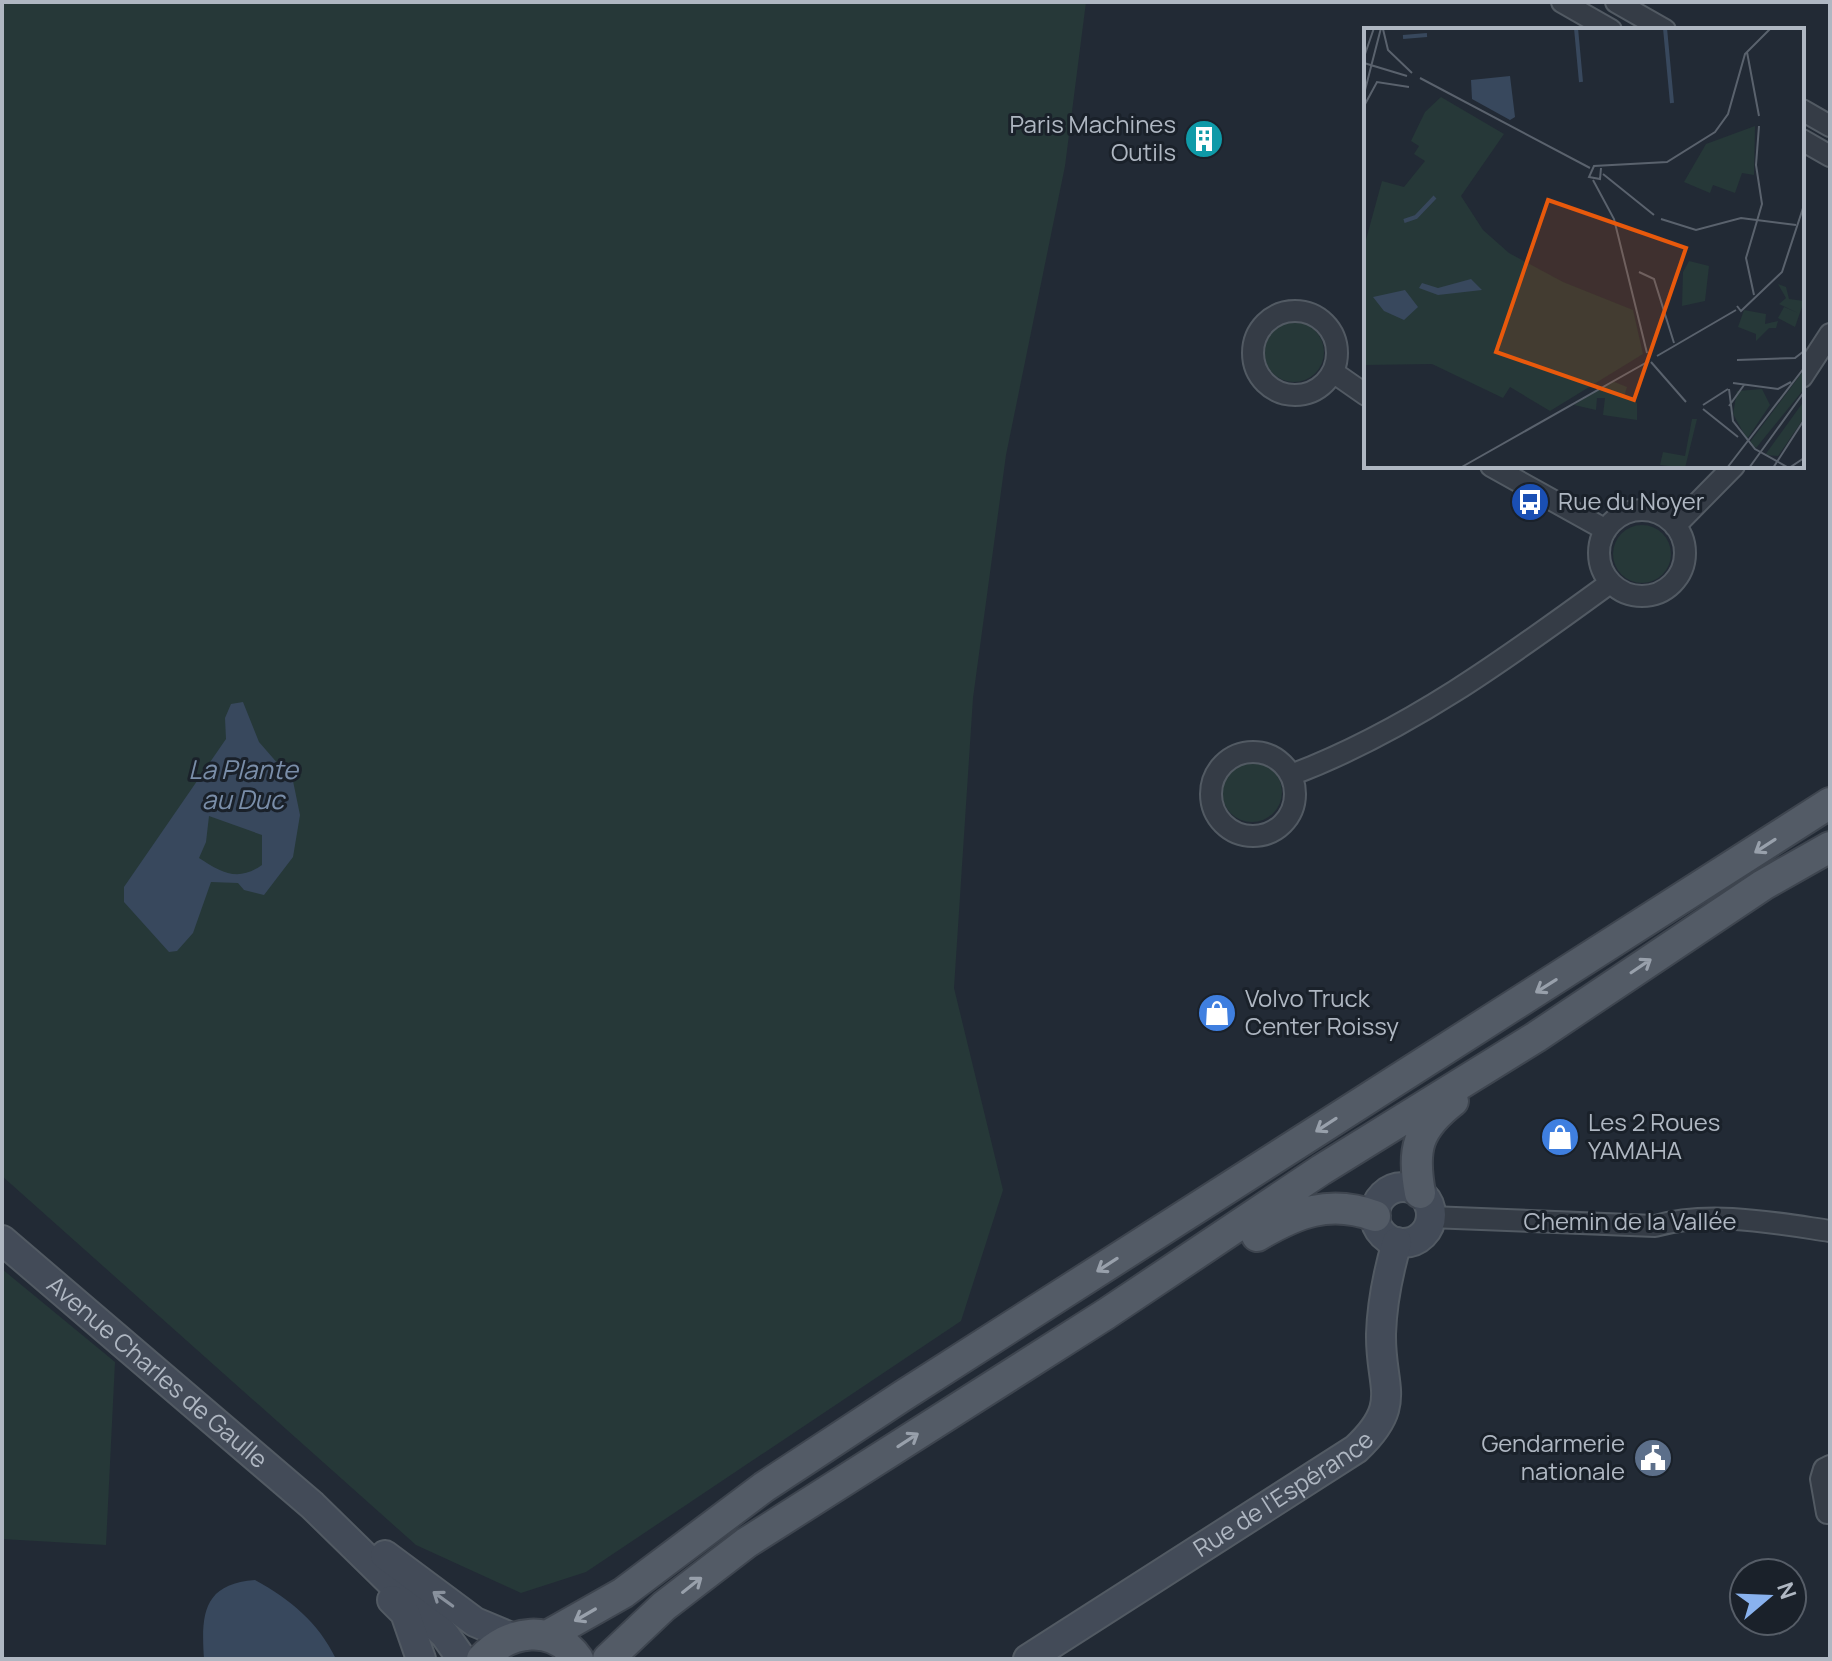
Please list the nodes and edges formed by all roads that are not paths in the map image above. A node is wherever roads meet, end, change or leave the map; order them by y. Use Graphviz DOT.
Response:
graph roads {
  1 [pos="1562,2"];
  2 [pos="1616,2"];
  3 [pos="1608,28"];
  4 [pos="1662,28"];
  5 [pos="1804,111"];
  6 [pos="1830,126"];
  7 [pos="1804,141"];
  8 [pos="1830,156"];
  9 [pos="1830,334"];
  10 [pos="1333,372"];
  11 [pos="1804,374"];
  12 [pos="1364,394"];
  13 [pos="1495,468"];
  14 [pos="1732,468"];
  15 [pos="1675,526"];
  16 [pos="1606,530"];
  17 [pos="1610,583"];
  18 [pos="1291,775"];
  19 [pos="1830,803"];
  20 [pos="1830,847"];
  21 [pos="1536,1037"];
  22 [pos="1425,1205"];
  23 [pos="1375,1216"];
  24 [pos="1830,1231"];
  25 [pos="2,1240"];
  26 [pos="1397,1242"];
  27 [pos="1106,1314"];
  28 [pos="1830,1466"];
  29 [pos="312,1505"];
  30 [pos="1827,1513"];
  31 [pos="547,1636"];
  32 [pos="511,1637"];
  33 [pos="421,1659"];
  34 [pos="462,1659"];
  35 [pos="482,1659"];
  36 [pos="578,1659"];
  37 [pos="608,1659"];
  38 [pos="1028,1659"];
  1 -- 3 [label="street"];
  2 -- 4 [label="street"];
  5 -- 6 [label="street"];
  7 -- 8 [label="street"];
  9 -- 11 [label="street"];
  10 -- 10 [label="street"];
  10 -- 12 [label="street"];
  13 -- 16 [label="street"];
  14 -- 15 [label="street"];
  15 -- 16 [label="street"];
  15 -- 17 [label="street"];
  16 -- 17 [label="street"];
  17 -- 18 [label="street"];
  18 -- 18 [label="street"];
  19 -- 31 [label="main road, one-way"];
  21 -- 20 [label="main road, one-way"];
  21 -- 22 [label="main road"];
  21 -- 27 [label="main road"];
  22 -- 23 [label="main road"];
  22 -- 24 [label="street, Chemin de la Vallée"];
  22 -- 26 [label="main road"];
  23 -- 26 [label="main road"];
  23 -- 27 [label="main road"];
  25 -- 29 [label="main road, Avenue Charles de Gaulle"];
  26 -- 38 [label="main road, Rue de l'Espérance"];
  37 -- 27 [label="main road, one-way"];
  28 -- 30 [label="street"];
  32 -- 29 [label="main road, Avenue Charles de Gaulle, one-way"];
  29 -- 33 [label="main road"];
  29 -- 34 [label="main road, Avenue Charles de Gaulle"];
  31 -- 32 [label="main road"];
  31 -- 36 [label="main road"];
  32 -- 35 [label="main road"];
}
